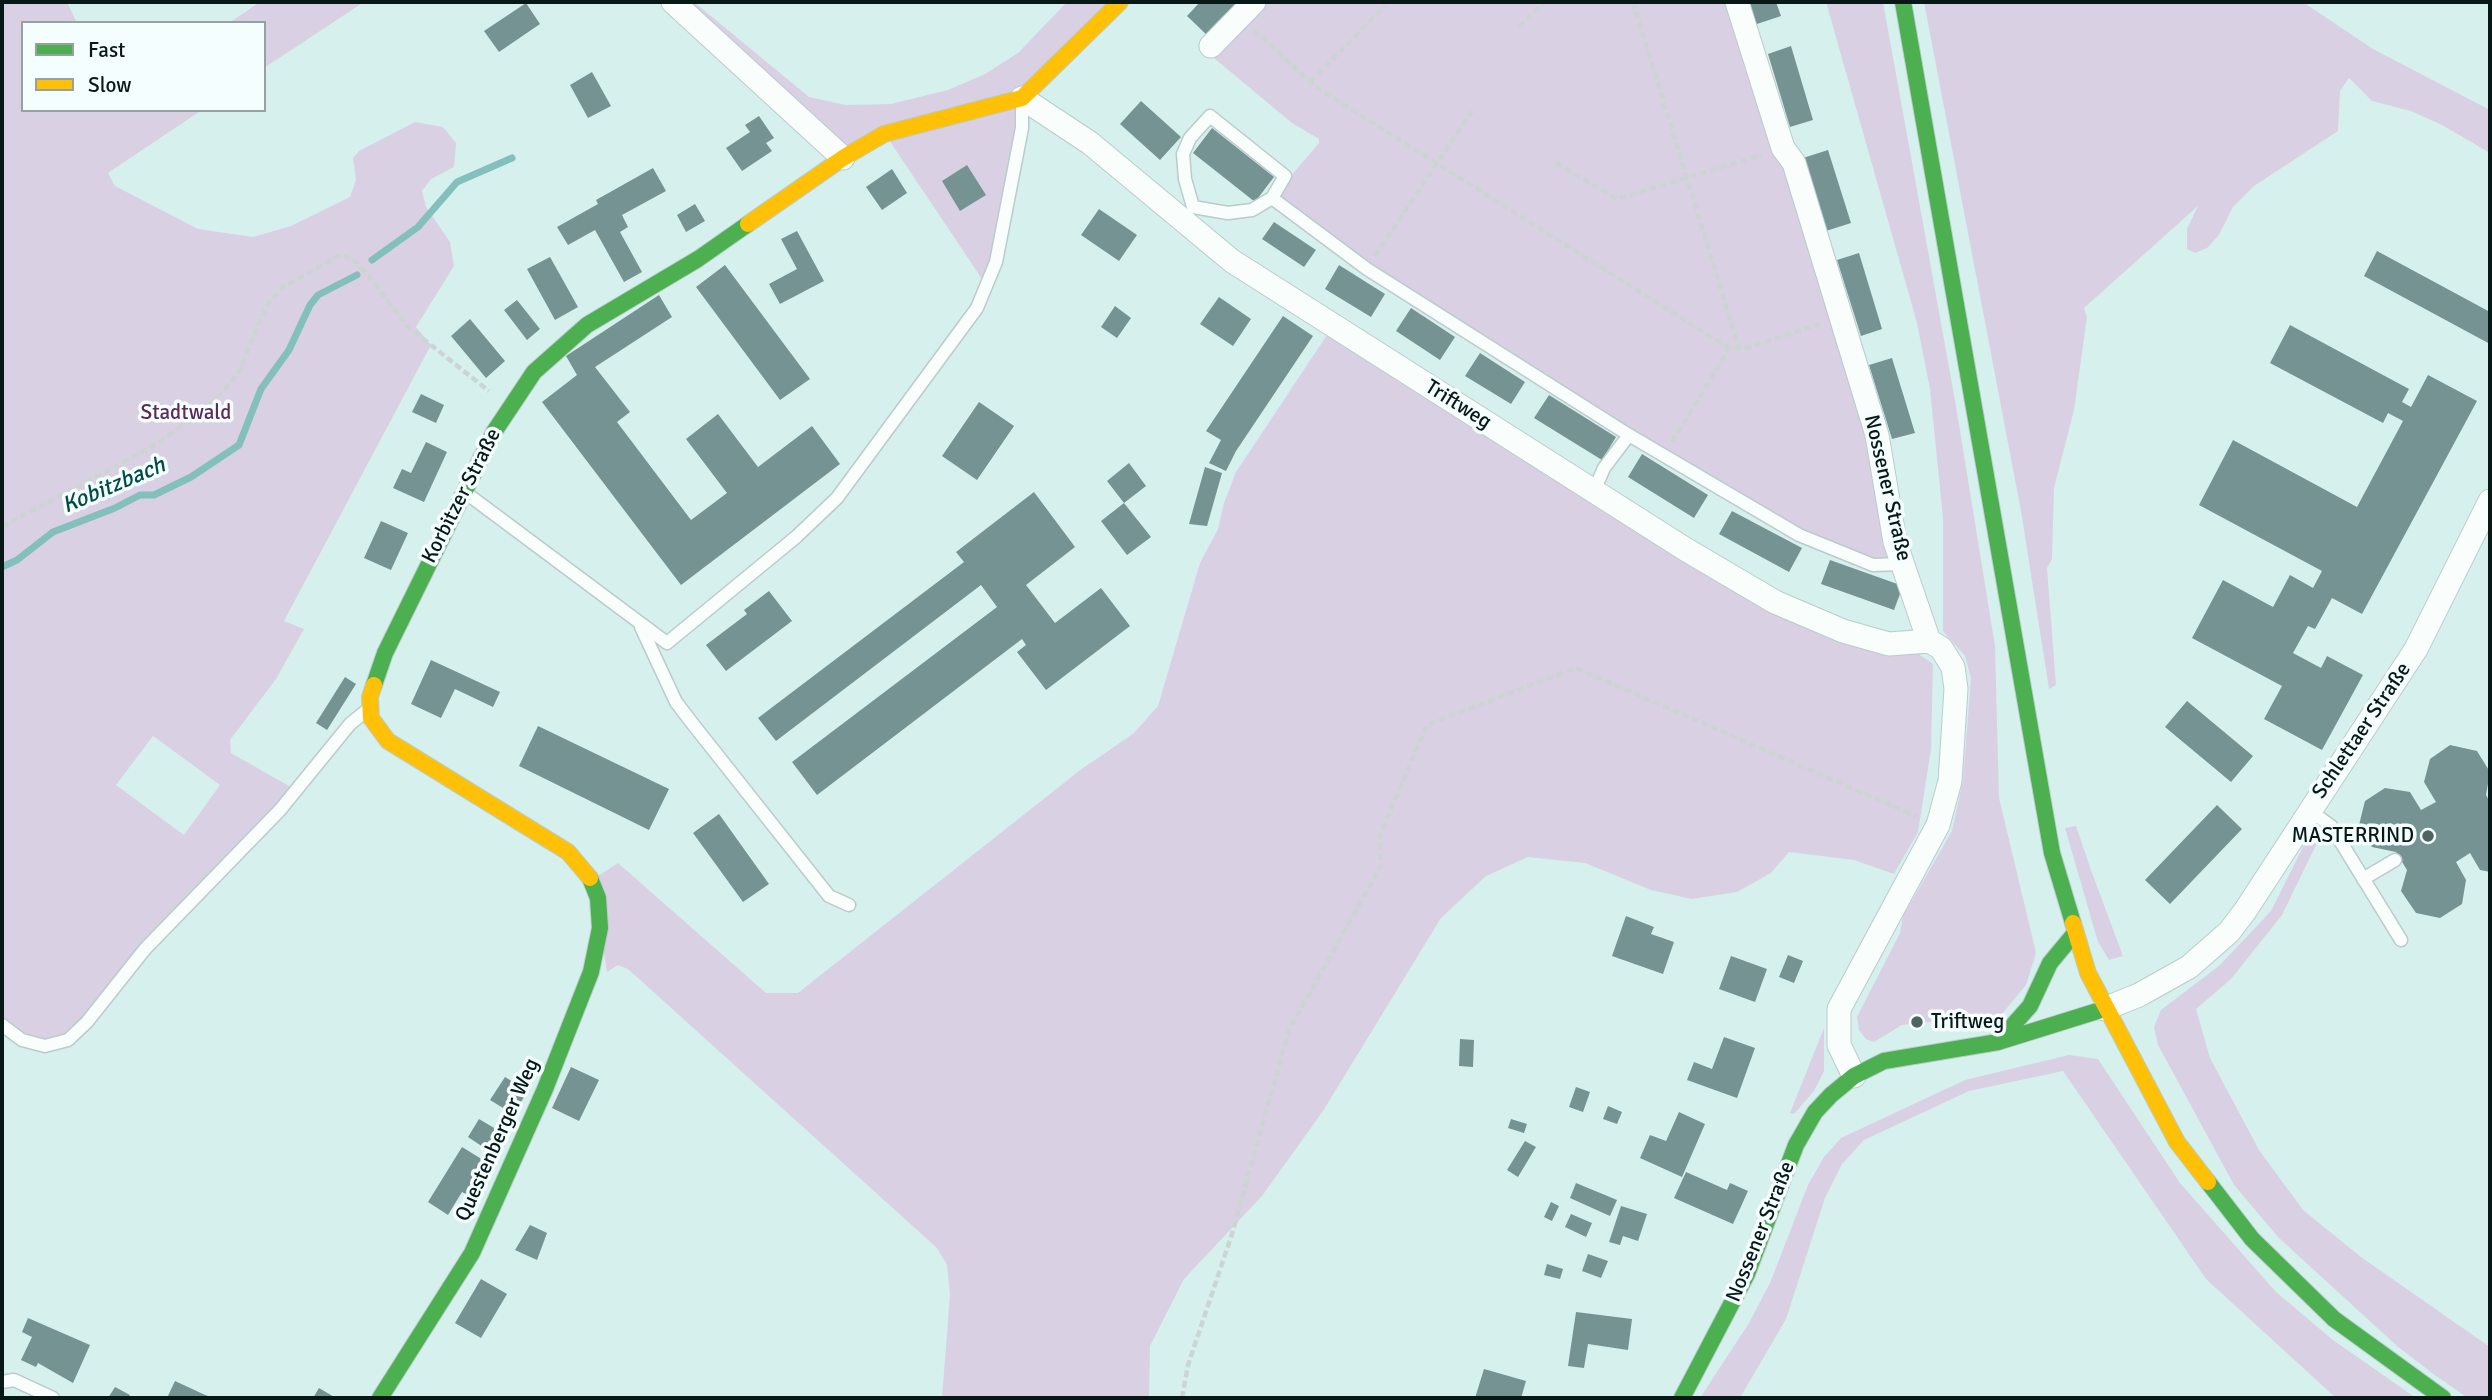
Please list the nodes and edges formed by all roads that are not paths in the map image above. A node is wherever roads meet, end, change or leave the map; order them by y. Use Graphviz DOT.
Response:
graph roads {
  1 [pos="673,2"];
  2 [pos="1120,2"];
  3 [pos="1737,2"];
  4 [pos="1903,2"];
  5 [pos="1247,9"];
  6 [pos="1211,46"];
  7 [pos="1022,97"];
  8 [pos="843,158"];
  9 [pos="1272,198"];
  10 [pos="1188,214"];
  11 [pos="1629,435"];
  12 [pos="463,491"];
  13 [pos="1594,491"];
  14 [pos="2490,501"];
  15 [pos="1903,564"];
  16 [pos="639,623"];
  17 [pos="1929,641"];
  18 [pos="369,709"];
  19 [pos="2309,810"];
  20 [pos="2395,860"];
  21 [pos="2363,879"];
  22 [pos="849,905"];
  23 [pos="2075,933"];
  24 [pos="2401,940"];
  25 [pos="2104,1009"];
  26 [pos="2,1024"];
  27 [pos="1998,1042"];
  28 [pos="1854,1076"];
  29 [pos="2,1382"];
  30 [pos="53,1398"];
  31 [pos="380,1398"];
  32 [pos="1682,1398"];
  33 [pos="2443,1398"];
  1 -- 8 [label="street"];
  2 -- 7 [label="street, Korbitzer Straße"];
  3 -- 15 [label="street, Nossener Straße"];
  4 -- 23 [label="street"];
  5 -- 6 [label="street"];
  7 -- 8 [label="street, Korbitzer Straße"];
  7 -- 10 [label="street, Triftweg"];
  7 -- 16 [label="lane"];
  8 -- 12 [label="street, Korbitzer Straße"];
  9 -- 10 [label="lane"];
  9 -- 10 [label="lane"];
  9 -- 11 [label="lane"];
  10 -- 13 [label="street, Triftweg"];
  11 -- 13 [label="lane"];
  11 -- 15 [label="lane"];
  12 -- 16 [label="lane"];
  12 -- 18 [label="street, Korbitzer Straße"];
  13 -- 17 [label="street, Triftweg"];
  14 -- 19 [label="street, Schlettaer Straße"];
  15 -- 17 [label="street, Nossener Straße"];
  16 -- 22 [label="lane"];
  17 -- 28 [label="street, Nossener Straße"];
  18 -- 26 [label="lane"];
  18 -- 31 [label="street, Questenberger Weg"];
  19 -- 21 [label="lane"];
  19 -- 25 [label="street, Schlettaer Straße"];
  20 -- 21 [label="lane"];
  21 -- 24 [label="lane"];
  23 -- 25 [label="street"];
  23 -- 27 [label="street"];
  25 -- 27 [label="street, Nossener Straße"];
  25 -- 33 [label="street"];
  27 -- 28 [label="street, Nossener Straße"];
  28 -- 32 [label="street, Nossener Straße"];
  29 -- 30 [label="lane"];
}
